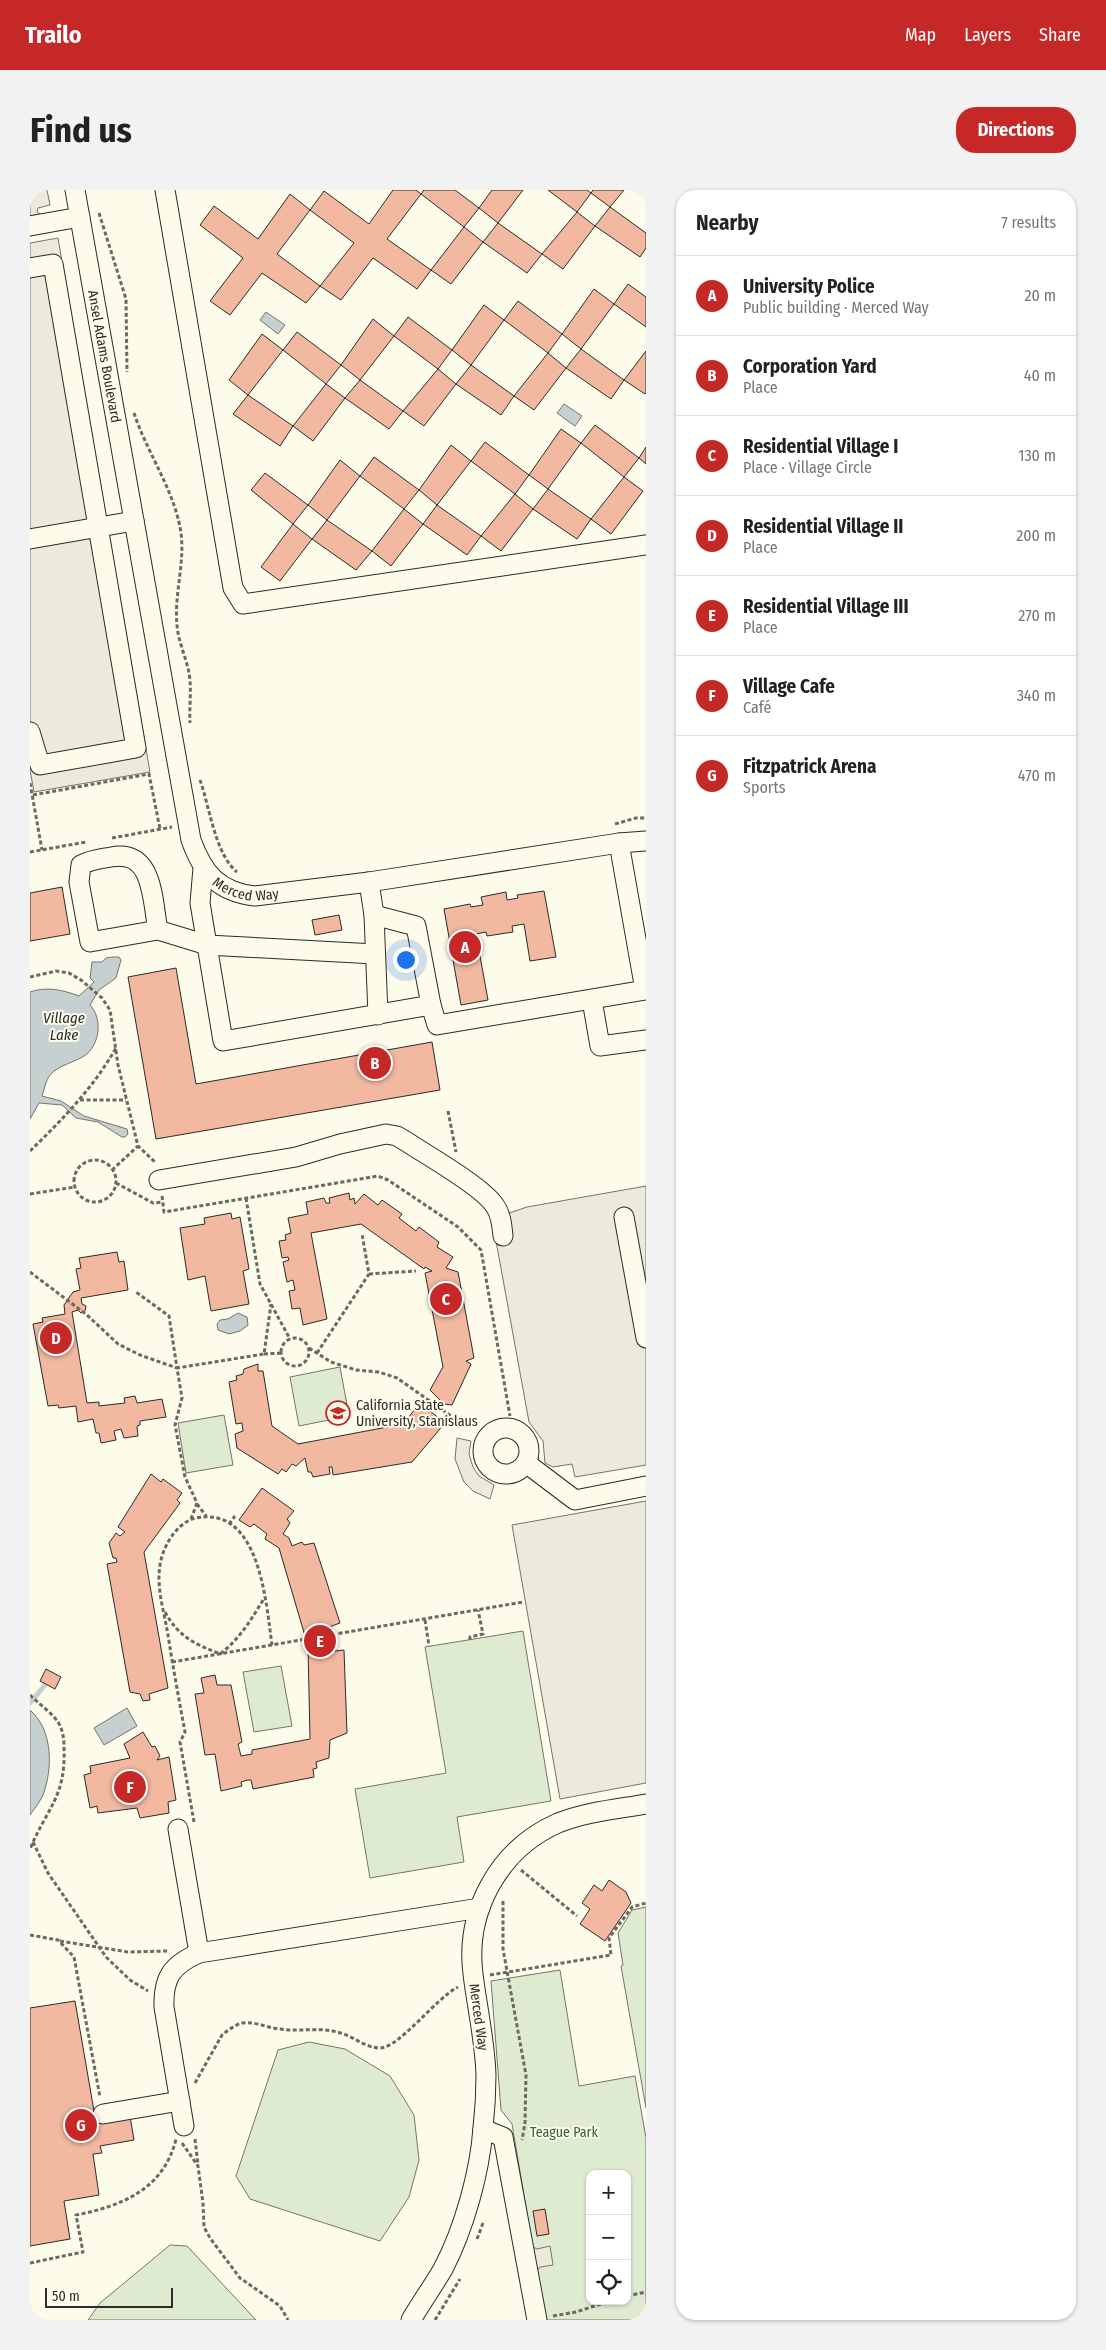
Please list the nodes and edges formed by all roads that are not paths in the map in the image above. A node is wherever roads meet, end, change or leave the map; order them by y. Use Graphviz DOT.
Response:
graph roads {
  1 [pos="75,190"];
  2 [pos="164,190"];
  3 [pos="80,218"];
  4 [pos="30,226"];
  5 [pos="30,268"];
  6 [pos="134,521"];
  7 [pos="98,527"];
  8 [pos="30,539"];
  9 [pos="646,545"];
  10 [pos="30,732"];
  11 [pos="646,841"];
  12 [pos="619,843"];
  13 [pos="203,868"];
  14 [pos="368,882"];
  15 [pos="374,915"];
  16 [pos="158,930"];
  17 [pos="207,946"];
  18 [pos="375,954"];
  19 [pos="592,1000"];
  20 [pos="431,1006"];
  21 [pos="378,1015"];
  22 [pos="646,1040"];
  23 [pos="159,1180"];
  24 [pos="624,1217"];
  25 [pos="503,1236"];
  26 [pos="646,1338"];
  27 [pos="526,1463"];
  28 [pos="646,1486"];
  29 [pos="646,1804"];
  30 [pos="187,1829"];
  31 [pos="480,1908"];
  32 [pos="199,1953"];
  33 [pos="180,2100"];
  34 [pos="103,2114"];
  35 [pos="483,2129"];
  36 [pos="185,2132"];
  37 [pos="537,2319"];
  38 [pos="410,2320"];
  1 -- 3 [label="street, Ansel Adams Boulevard"];
  2 -- 9 [label="street"];
  3 -- 4 [label="street"];
  3 -- 6 [label="street, Ansel Adams Boulevard"];
  5 -- 7 [label="street"];
  6 -- 7 [label="street"];
  6 -- 13 [label="street, Merced Way"];
  7 -- 8 [label="street"];
  7 -- 10 [label="street"];
  11 -- 12 [label="street, Merced Way"];
  12 -- 14 [label="street, Merced Way"];
  12 -- 19 [label="street"];
  13 -- 14 [label="street, Merced Way"];
  13 -- 17 [label="street"];
  14 -- 15 [label="street"];
  15 -- 18 [label="street"];
  15 -- 20 [label="street"];
  16 -- 16 [label="street"];
  16 -- 17 [label="street"];
  17 -- 18 [label="street"];
  17 -- 21 [label="street"];
  18 -- 21 [label="street"];
  19 -- 20 [label="street"];
  19 -- 22 [label="street"];
  20 -- 21 [label="street"];
  23 -- 25 [label="street"];
  24 -- 26 [label="street"];
  27 -- 28 [label="street"];
  29 -- 31 [label="street, Merced Way"];
  30 -- 32 [label="street"];
  31 -- 32 [label="street"];
  31 -- 35 [label="street, Merced Way"];
  32 -- 33 [label="street"];
  33 -- 34 [label="street"];
  33 -- 36 [label="street"];
  35 -- 37 [label="street"];
  35 -- 38 [label="street, Merced Way"];
}
